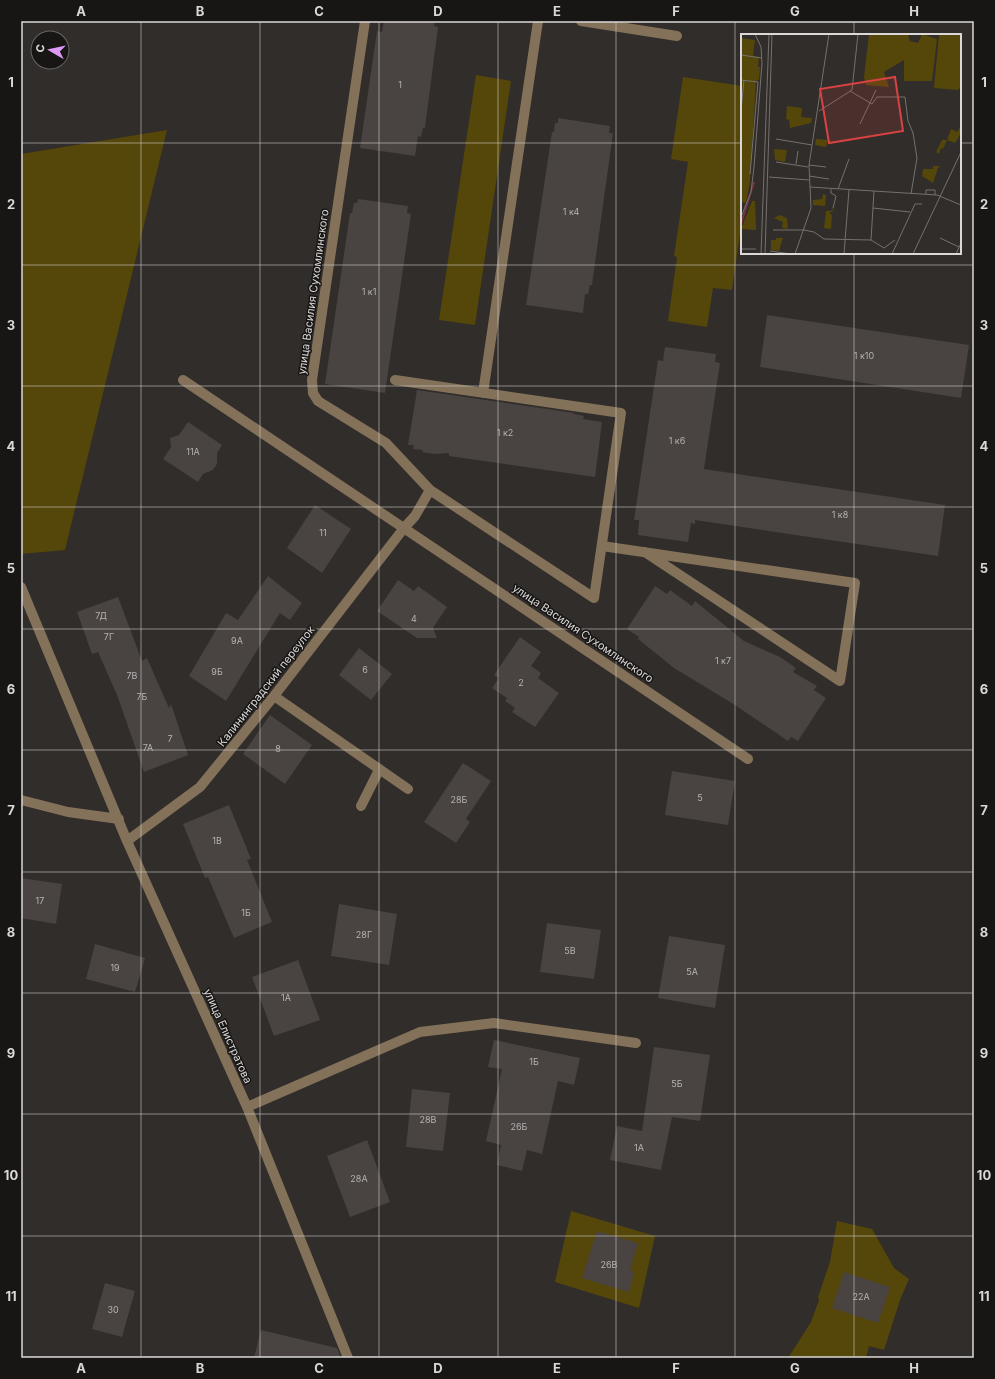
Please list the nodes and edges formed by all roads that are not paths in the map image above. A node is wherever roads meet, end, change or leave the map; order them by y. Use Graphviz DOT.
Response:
graph roads {
  1 [pos="365,21"];
  2 [pos="538,21"];
  3 [pos="581,21"];
  4 [pos="677,36"];
  5 [pos="183,380"];
  6 [pos="395,380"];
  7 [pos="483,393"];
  8 [pos="430,490"];
  9 [pos="404,528"];
  10 [pos="602,546"];
  11 [pos="645,552"];
  12 [pos="21,587"];
  13 [pos="274,696"];
  14 [pos="748,758"];
  15 [pos="379,770"];
  16 [pos="408,789"];
  17 [pos="21,800"];
  18 [pos="361,806"];
  19 [pos="118,819"];
  20 [pos="127,841"];
  21 [pos="636,1043"];
  22 [pos="247,1107"];
  23 [pos="348,1358"];
  1 -- 8 [label="street, улица Василия Сухомлинского"];
  2 -- 7 [label="street"];
  3 -- 4 [label="street"];
  5 -- 9 [label="street, улица Василия Сухомлинского"];
  6 -- 7 [label="street"];
  7 -- 10 [label="street"];
  8 -- 9 [label="street"];
  8 -- 10 [label="street, улица Василия Сухомлинского"];
  9 -- 13 [label="street, Калининградский переулок"];
  9 -- 14 [label="street, улица Василия Сухомлинского"];
  10 -- 11 [label="street"];
  11 -- 11 [label="street"];
  12 -- 19 [label="street, улица Елистратова"];
  13 -- 15 [label="street"];
  13 -- 20 [label="street, Калининградский переулок"];
  15 -- 16 [label="street"];
  15 -- 18 [label="street"];
  17 -- 19 [label="street"];
  19 -- 20 [label="street, улица Елистратова"];
  20 -- 22 [label="street, улица Елистратова"];
  21 -- 22 [label="street"];
  22 -- 23 [label="street, улица Елистратова"];
}
